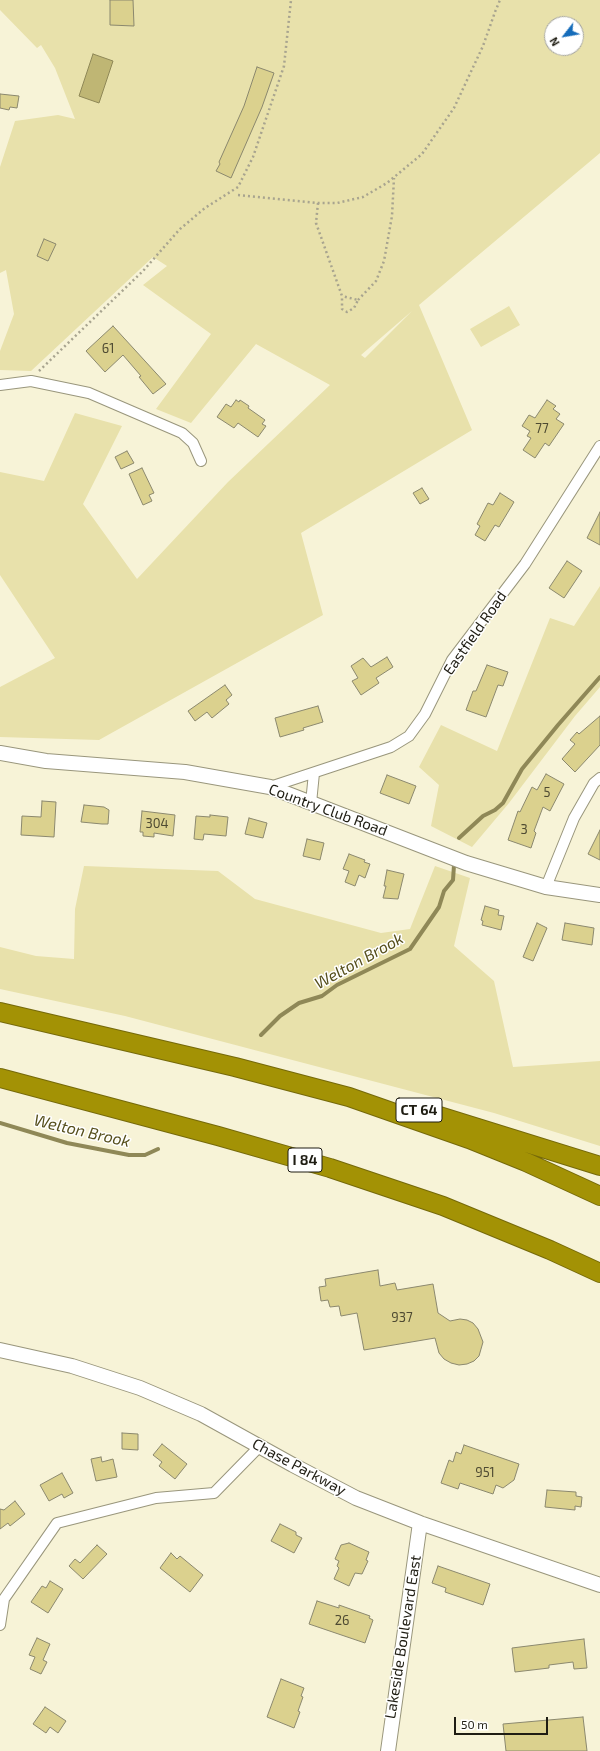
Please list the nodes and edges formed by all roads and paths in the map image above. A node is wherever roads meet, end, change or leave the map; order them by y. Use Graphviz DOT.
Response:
graph roads {
  1 [pos="291,0"];
  2 [pos="500,0"];
  3 [pos="394,177"];
  4 [pos="238,195"];
  5 [pos="318,203"];
  6 [pos="342,296"];
  7 [pos="358,300"];
  8 [pos="31,381"];
  9 [pos="0,385"];
  10 [pos="600,446"];
  11 [pos="201,461"];
  12 [pos="0,753"];
  13 [pos="314,773"];
  14 [pos="600,778"];
  15 [pos="270,787"];
  16 [pos="311,803"];
  17 [pos="546,887"];
  18 [pos="600,895"];
  19 [pos="0,1012"];
  20 [pos="235,1067"];
  21 [pos="0,1078"];
  22 [pos="600,1166"];
  23 [pos="600,1196"];
  24 [pos="600,1273"];
  25 [pos="0,1350"];
  26 [pos="260,1446"];
  27 [pos="420,1523"];
  28 [pos="600,1585"];
  29 [pos="0,1625"];
  30 [pos="388,1751"];
  1 -- 8 [label="path"];
  2 -- 3 [label="path"];
  3 -- 5 [label="path"];
  3 -- 7 [label="path"];
  4 -- 5 [label="path"];
  5 -- 6 [label="path"];
  6 -- 7 [label="path"];
  6 -- 7 [label="path"];
  8 -- 9 [label="street"];
  8 -- 11 [label="street"];
  10 -- 13 [label="street, Eastfield Road"];
  12 -- 15 [label="street, Country Club Road"];
  13 -- 15 [label="street, Eastfield Road"];
  13 -- 16 [label="street"];
  14 -- 17 [label="street"];
  15 -- 16 [label="street, Country Club Road"];
  16 -- 17 [label="street, Country Club Road"];
  17 -- 18 [label="street, Country Club Road"];
  19 -- 20 [label="highway"];
  20 -- 22 [label="highway, CT 64"];
  20 -- 23 [label="highway"];
  21 -- 24 [label="highway, I 84"];
  25 -- 26 [label="street, Chase Parkway"];
  26 -- 27 [label="street, Chase Parkway"];
  26 -- 29 [label="street"];
  27 -- 28 [label="street, Chase Parkway"];
  27 -- 30 [label="street, Lakeside Boulevard East"];
}
